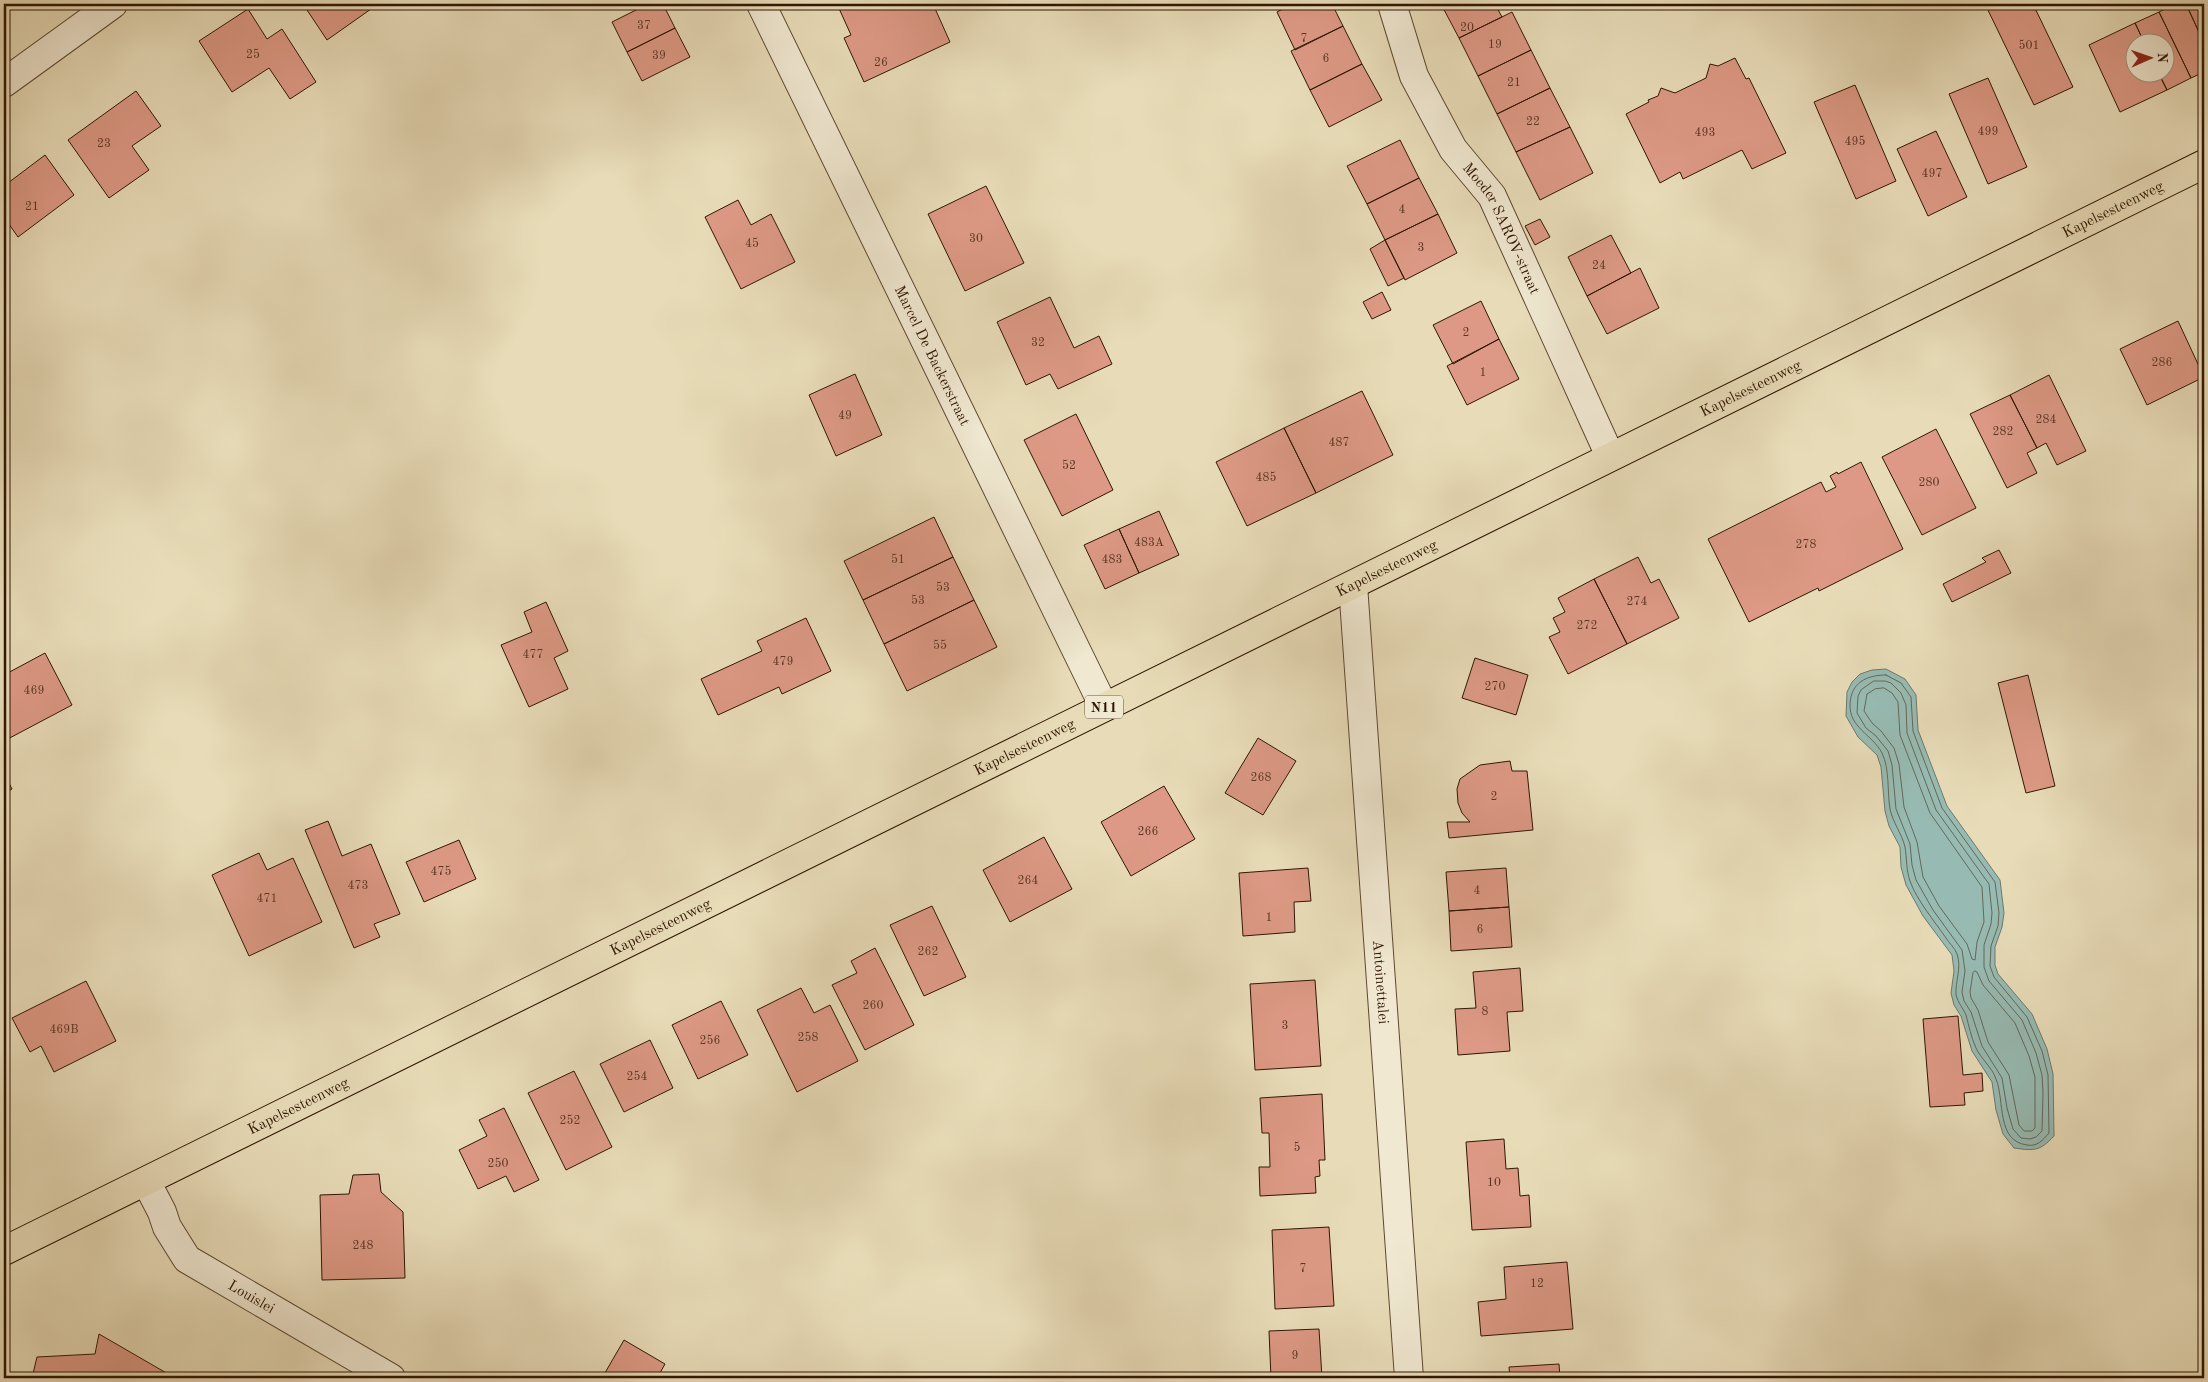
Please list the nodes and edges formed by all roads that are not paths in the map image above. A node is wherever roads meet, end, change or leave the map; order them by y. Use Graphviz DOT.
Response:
graph roads {
  1 [pos="113,4"];
  2 [pos="761,4"];
  3 [pos="1392,4"];
  4 [pos="4,83"];
  5 [pos="2204,164"];
  6 [pos="1610,456"];
  7 [pos="1352,585"];
  8 [pos="1104,707"];
  9 [pos="147,1182"];
  10 [pos="4,1252"];
  11 [pos="391,1378"];
  12 [pos="1410,1378"];
  1 -- 4 [label="street"];
  2 -- 8 [label="street, Marcel De Backerstraat"];
  3 -- 6 [label="street, Moeder SAROV-straat"];
  5 -- 6 [label="main road, Kapelsesteenweg / N11"];
  6 -- 7 [label="main road, Kapelsesteenweg / N11"];
  7 -- 8 [label="main road, Kapelsesteenweg / N11"];
  7 -- 12 [label="street, Antoinettalei"];
  8 -- 9 [label="main road, Kapelsesteenweg / N11"];
  9 -- 10 [label="main road, Kapelsesteenweg / N11"];
  9 -- 11 [label="street, Louislei"];
}
